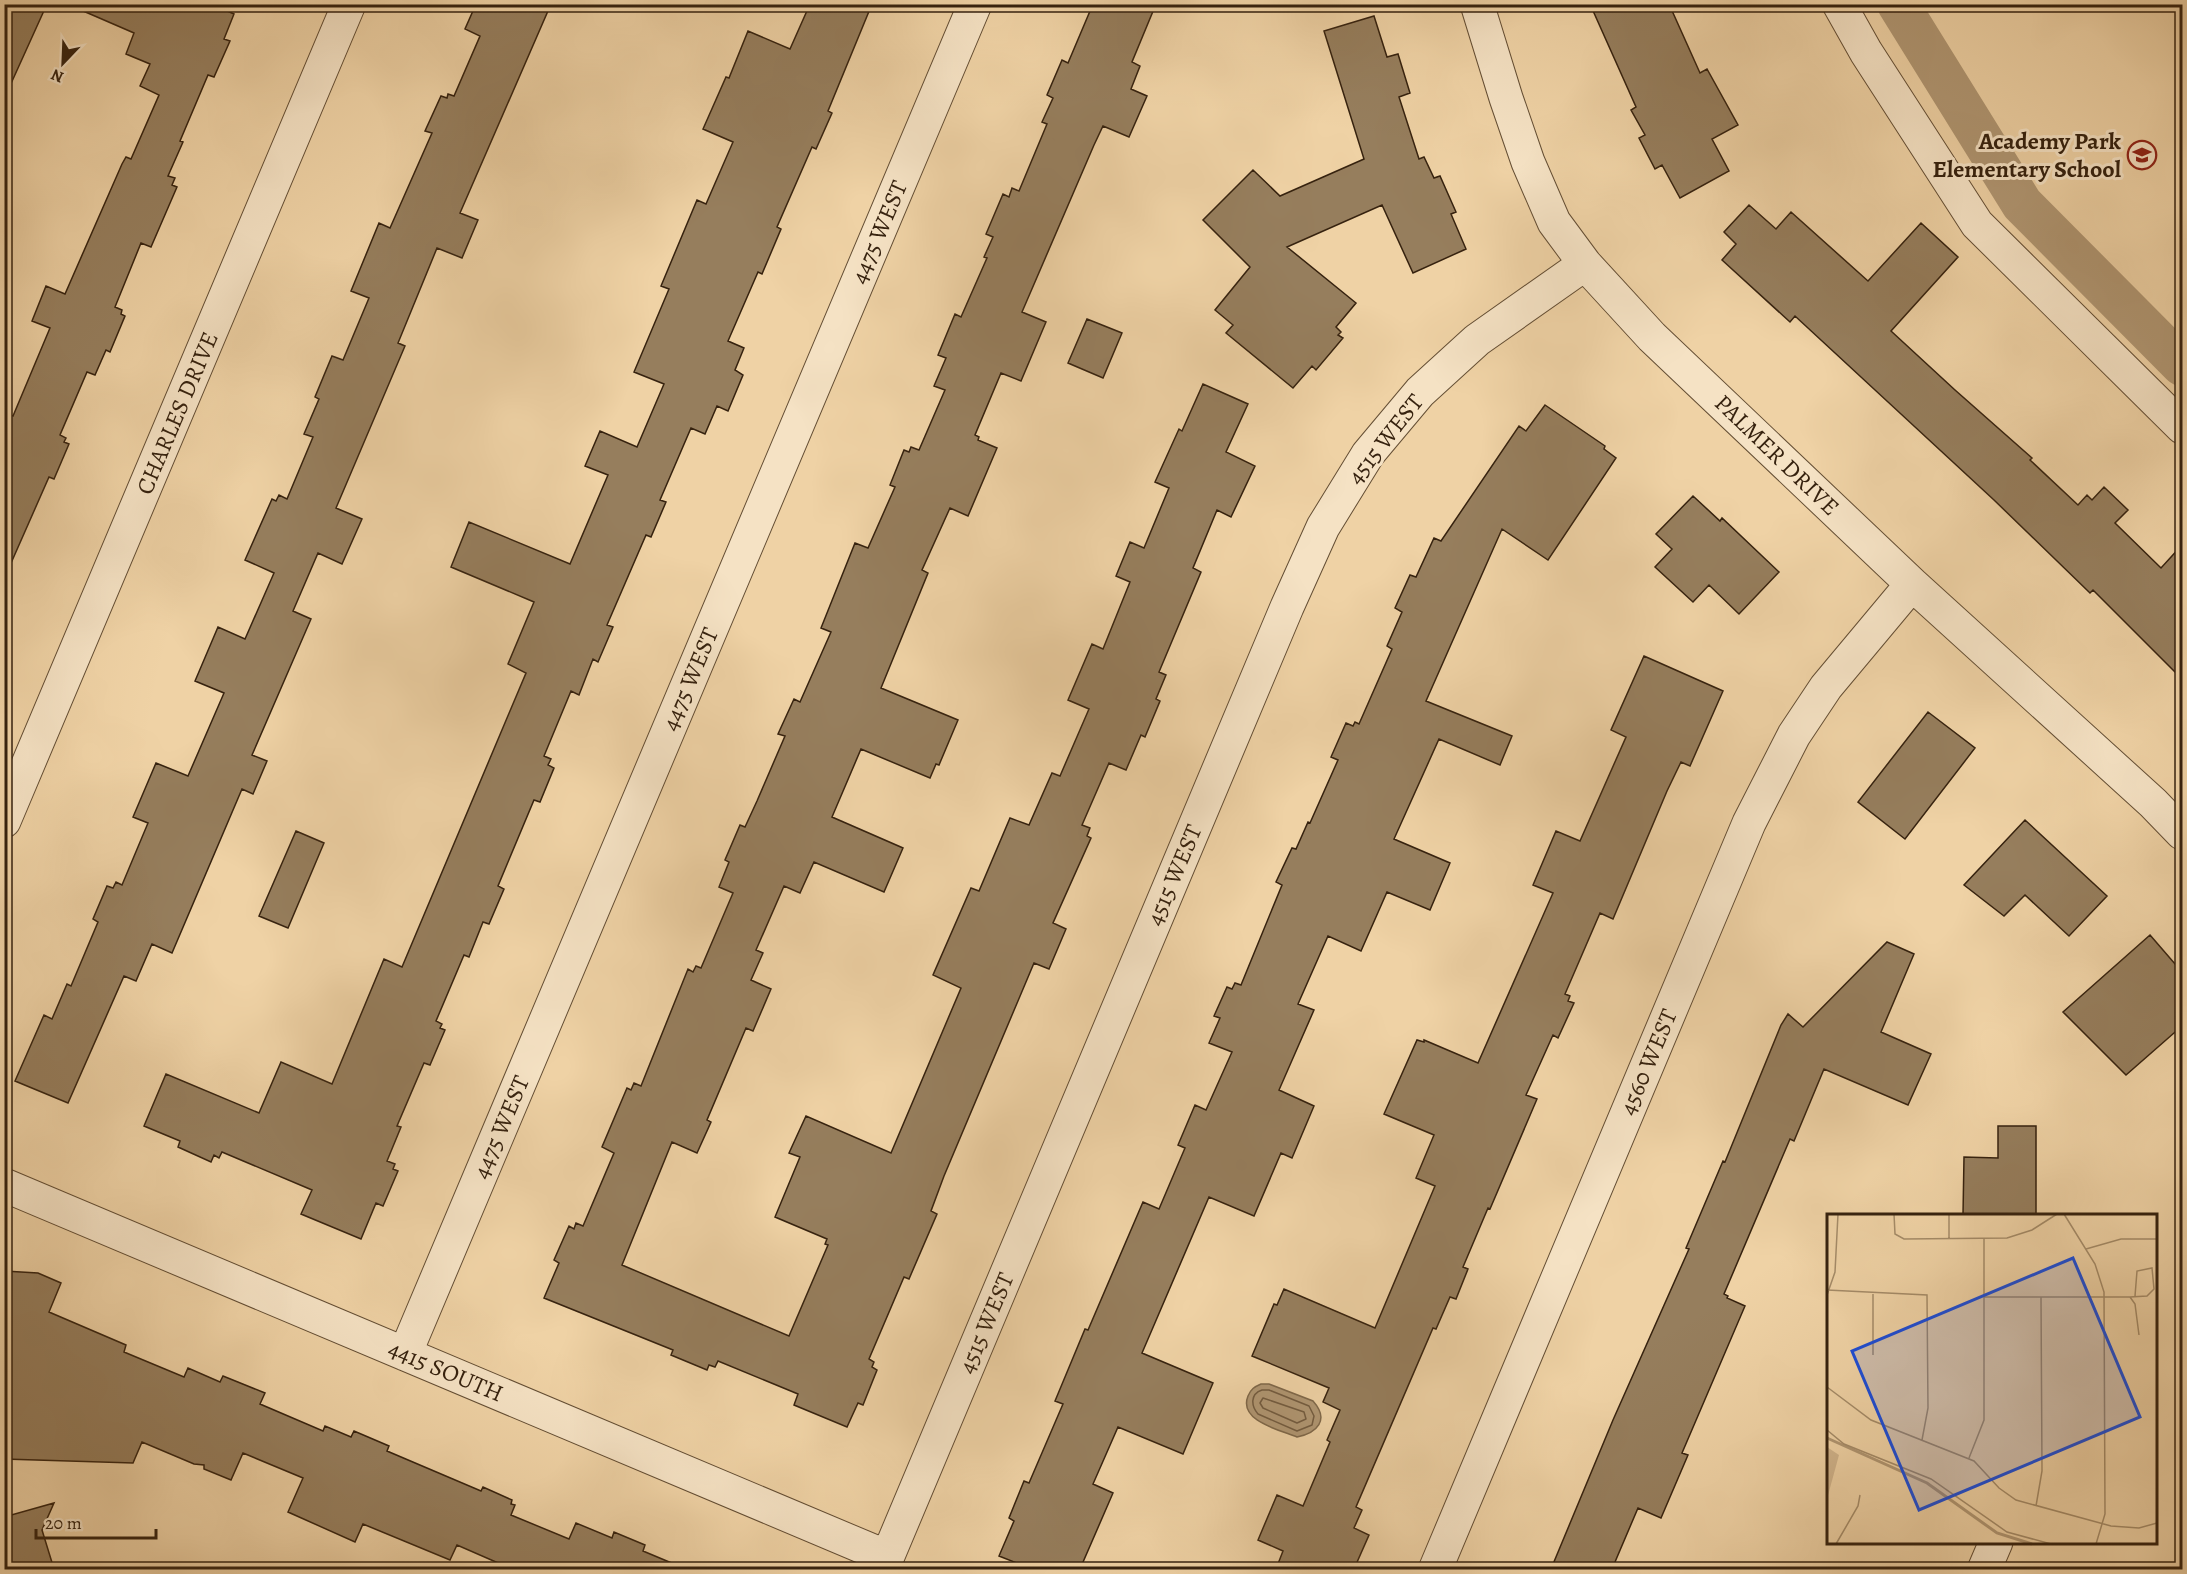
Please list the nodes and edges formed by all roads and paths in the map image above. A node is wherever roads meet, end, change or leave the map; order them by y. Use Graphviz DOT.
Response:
graph roads {
  1 [pos="349,4"];
  2 [pos="975,4"];
  3 [pos="1477,4"];
  4 [pos="1839,4"];
  5 [pos="1585,264"];
  6 [pos="2182,427"];
  7 [pos="1912,584"];
  8 [pos="4,820"];
  9 [pos="2182,833"];
  10 [pos="4,1185"];
  11 [pos="405,1354"];
  12 [pos="1995,1544"];
  13 [pos="884,1563"];
  14 [pos="1435,1569"];
  15 [pos="1984,1569"];
  1 -- 8 [label="street, CHARLES DRIVE"];
  2 -- 11 [label="street, 4475 WEST"];
  3 -- 5 [label="street, PALMER DRIVE"];
  4 -- 6 [label="street"];
  5 -- 7 [label="street, PALMER DRIVE"];
  5 -- 13 [label="street, 4515 WEST"];
  7 -- 9 [label="street, PALMER DRIVE"];
  7 -- 14 [label="street, 4560 WEST"];
  10 -- 11 [label="street, 4415 SOUTH"];
  11 -- 13 [label="street, 4415 SOUTH"];
  12 -- 15 [label="street"];
}
